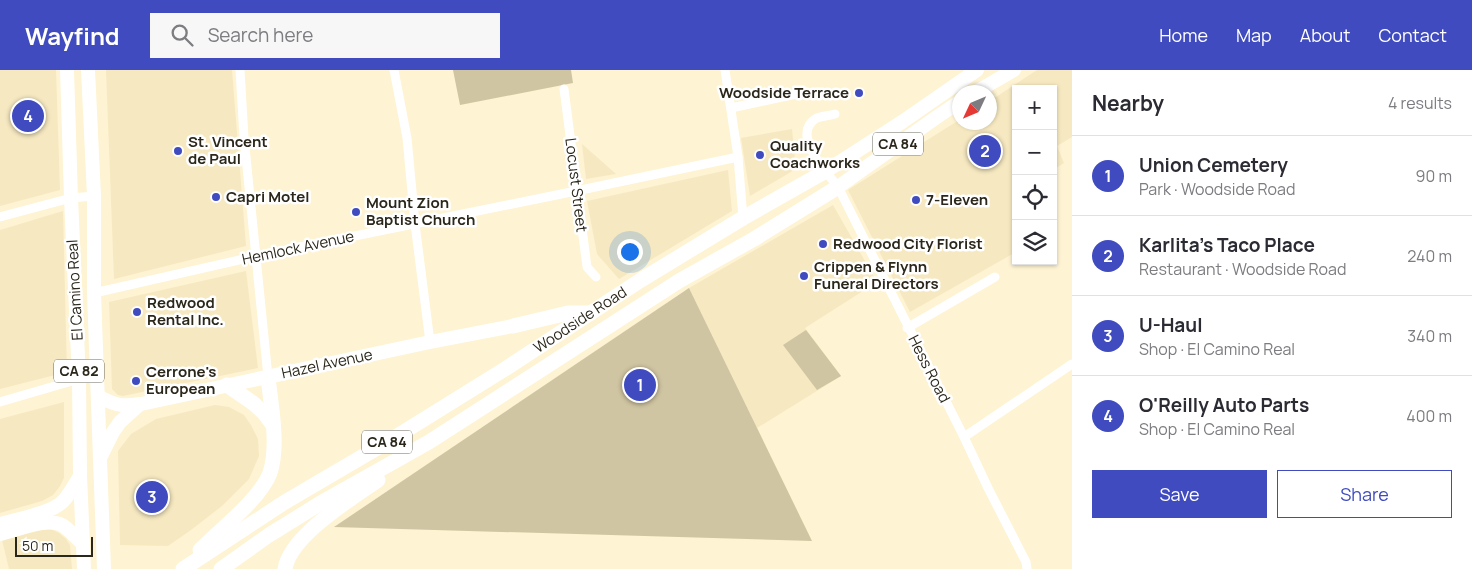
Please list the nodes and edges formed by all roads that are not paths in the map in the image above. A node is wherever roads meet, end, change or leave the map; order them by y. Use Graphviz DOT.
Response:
graph roads {
  1 [pos="67,70"];
  2 [pos="88,70"];
  3 [pos="240,70"];
  4 [pos="394,70"];
  5 [pos="725,70"];
  6 [pos="977,70"];
  7 [pos="1014,70"];
  8 [pos="988,85"];
  9 [pos="564,89"];
  10 [pos="805,92"];
  11 [pos="952,107"];
  12 [pos="731,108"];
  13 [pos="835,114"];
  14 [pos="738,157"];
  15 [pos="826,171"];
  16 [pos="838,187"];
  17 [pos="576,191"];
  18 [pos="94,196"];
  19 [pos="71,198"];
  20 [pos="0,217"];
  21 [pos="743,218"];
  22 [pos="415,224"];
  23 [pos="257,256"];
  24 [pos="596,277"];
  25 [pos="995,277"];
  26 [pos="94,293"];
  27 [pos="591,313"];
  28 [pos="513,326"];
  29 [pos="907,328"];
  30 [pos="430,342"];
  31 [pos="1072,364"];
  32 [pos="268,377"];
  33 [pos="79,379"];
  34 [pos="227,385"];
  35 [pos="98,396"];
  36 [pos="0,402"];
  37 [pos="141,404"];
  38 [pos="273,425"];
  39 [pos="964,437"];
  40 [pos="429,442"];
  41 [pos="100,458"];
  42 [pos="80,475"];
  43 [pos="4,530"];
  44 [pos="83,544"];
  45 [pos="84,569"];
  46 [pos="104,569"];
  47 [pos="182,569"];
  48 [pos="222,569"];
  49 [pos="285,569"];
  50 [pos="1027,569"];
  1 -- 19 [label="main road, El Camino Real / CA 82"];
  2 -- 18 [label="main road, El Camino Real / CA 82"];
  3 -- 23 [label="street"];
  4 -- 22 [label="street"];
  5 -- 12 [label="street"];
  6 -- 15 [label="main road, Woodside Road / CA 84"];
  7 -- 8 [label="main road"];
  9 -- 17 [label="street, Locust Street"];
  10 -- 12 [label="street"];
  11 -- 16 [label="main road, Woodside Road / CA 84"];
  12 -- 14 [label="street"];
  13 -- 15 [label="street, Hess Road"];
  14 -- 17 [label="street, Hemlock Avenue"];
  14 -- 21 [label="street"];
  15 -- 16 [label="street, Hess Road"];
  15 -- 21 [label="highway, Woodside Road / CA 84"];
  16 -- 29 [label="street, Hess Road"];
  16 -- 40 [label="highway, Woodside Road / CA 84"];
  17 -- 22 [label="street, Hemlock Avenue"];
  17 -- 24 [label="street, Locust Street"];
  18 -- 19 [label="street"];
  18 -- 26 [label="main road, El Camino Real / CA 82"];
  19 -- 20 [label="street"];
  19 -- 33 [label="main road, El Camino Real / CA 82"];
  21 -- 27 [label="highway, Woodside Road / CA 84"];
  22 -- 23 [label="street, Hemlock Avenue"];
  22 -- 30 [label="street"];
  23 -- 26 [label="street, Hemlock Avenue"];
  23 -- 32 [label="street"];
  25 -- 29 [label="street"];
  26 -- 35 [label="main road, El Camino Real / CA 82"];
  27 -- 28 [label="highway"];
  27 -- 47 [label="highway, Woodside Road / CA 84"];
  28 -- 30 [label="main road, Hazel Avenue"];
  29 -- 39 [label="street, Hess Road"];
  30 -- 32 [label="main road, Hazel Avenue"];
  31 -- 39 [label="street"];
  32 -- 34 [label="main road, Hazel Avenue"];
  32 -- 38 [label="highway"];
  33 -- 36 [label="street"];
  33 -- 42 [label="main road, El Camino Real / CA 82"];
  34 -- 37 [label="main road, Hazel Avenue"];
  34 -- 38 [label="highway"];
  35 -- 37 [label="main road, Hazel Avenue"];
  35 -- 41 [label="main road, El Camino Real / CA 82"];
  37 -- 41 [label="main road, Hazel Avenue"];
  38 -- 47 [label="highway"];
  39 -- 50 [label="street, Hess Road"];
  40 -- 48 [label="highway, Woodside Road / CA 84"];
  40 -- 49 [label="highway"];
  41 -- 46 [label="main road, El Camino Real / CA 82"];
  42 -- 43 [label="main road"];
  42 -- 44 [label="main road, El Camino Real / CA 82"];
  43 -- 44 [label="main road"];
  44 -- 45 [label="main road, El Camino Real / CA 82"];
}
